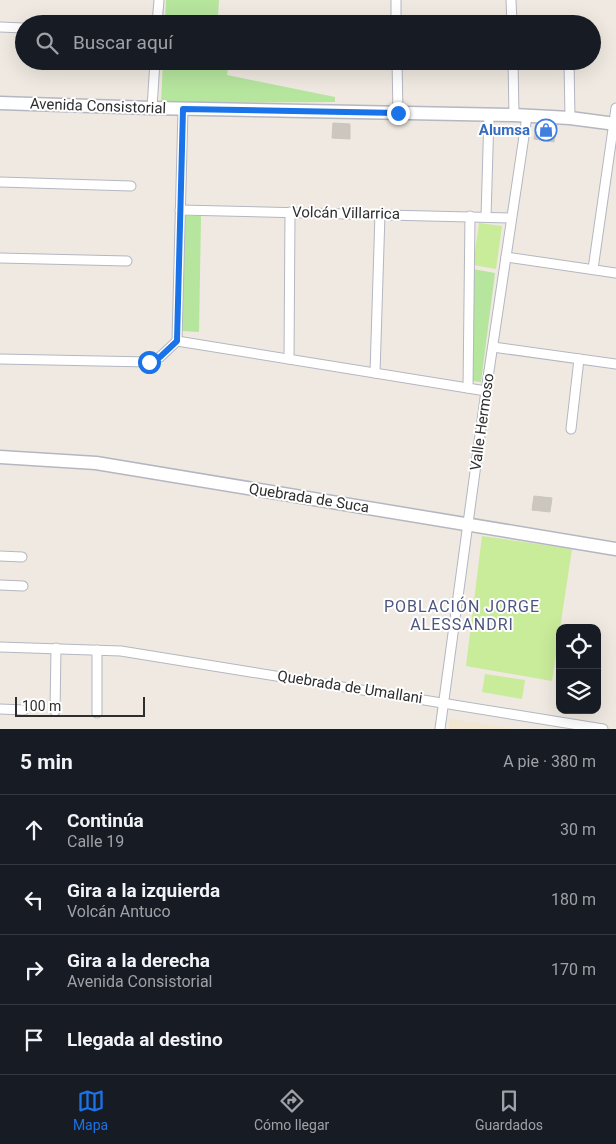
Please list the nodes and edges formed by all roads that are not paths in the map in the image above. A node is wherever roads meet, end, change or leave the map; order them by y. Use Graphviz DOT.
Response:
graph roads {
  1 [pos="158,0"];
  2 [pos="396,0"];
  3 [pos="511,0"];
  4 [pos="157,15"];
  5 [pos="396,15"];
  6 [pos="512,15"];
  7 [pos="0,27"];
  8 [pos="15,28"];
  9 [pos="154,70"];
  10 [pos="397,70"];
  11 [pos="512,70"];
  12 [pos="569,70"];
  13 [pos="0,103"];
  14 [pos="152,108"];
  15 [pos="616,108"];
  16 [pos="183,109"];
  17 [pos="398,113"];
  18 [pos="489,114"];
  19 [pos="514,115"];
  20 [pos="527,116"];
  21 [pos="570,118"];
  22 [pos="615,124"];
  23 [pos="0,182"];
  24 [pos="131,186"];
  25 [pos="180,210"];
  26 [pos="290,212"];
  27 [pos="380,214"];
  28 [pos="470,216"];
  29 [pos="486,217"];
  30 [pos="511,218"];
  31 [pos="506,257"];
  32 [pos="0,258"];
  33 [pos="127,261"];
  34 [pos="593,269"];
  35 [pos="616,273"];
  36 [pos="177,341"];
  37 [pos="493,347"];
  38 [pos="0,359"];
  39 [pos="289,359"];
  40 [pos="579,359"];
  41 [pos="616,364"];
  42 [pos="375,373"];
  43 [pos="468,388"];
  44 [pos="486,391"];
  45 [pos="571,429"];
  46 [pos="0,457"];
  47 [pos="468,524"];
  48 [pos="616,549"];
  49 [pos="0,556"];
  50 [pos="22,557"];
  51 [pos="0,585"];
  52 [pos="23,586"];
  53 [pos="0,647"];
  54 [pos="56,648"];
  55 [pos="97,650"];
  56 [pos="444,702"];
  57 [pos="0,709"];
  58 [pos="24,710"];
  59 [pos="55,711"];
  60 [pos="97,712"];
  61 [pos="440,729"];
  62 [pos="603,729"];
  1 -- 4 [label="street"];
  2 -- 5 [label="street"];
  3 -- 6 [label="street"];
  7 -- 8 [label="street"];
  9 -- 14 [label="street"];
  10 -- 17 [label="street"];
  11 -- 19 [label="street"];
  12 -- 21 [label="street"];
  13 -- 14 [label="street, Avenida Consistorial"];
  14 -- 16 [label="street, Avenida Consistorial"];
  15 -- 22 [label="street"];
  16 -- 17 [label="street, Avenida Consistorial"];
  16 -- 25 [label="street"];
  17 -- 18 [label="street, Avenida Consistorial"];
  18 -- 19 [label="street, Avenida Consistorial"];
  18 -- 29 [label="street"];
  19 -- 20 [label="street, Avenida Consistorial"];
  20 -- 21 [label="street, Avenida Consistorial"];
  20 -- 30 [label="street, Valle Hermoso"];
  21 -- 22 [label="street, Avenida Consistorial"];
  22 -- 34 [label="street"];
  23 -- 24 [label="street"];
  25 -- 26 [label="street, Volcán Villarrica"];
  25 -- 36 [label="street"];
  26 -- 27 [label="street, Volcán Villarrica"];
  26 -- 39 [label="street"];
  27 -- 28 [label="street, Volcán Villarrica"];
  27 -- 42 [label="street"];
  28 -- 29 [label="street, Volcán Villarrica"];
  28 -- 43 [label="street, Valle Hermoso"];
  29 -- 30 [label="street, Volcán Villarrica"];
  30 -- 31 [label="street, Valle Hermoso"];
  31 -- 34 [label="street"];
  31 -- 37 [label="street, Valle Hermoso"];
  32 -- 33 [label="street"];
  34 -- 35 [label="street"];
  36 -- 38 [label="street"];
  36 -- 39 [label="street"];
  37 -- 40 [label="street"];
  37 -- 44 [label="street, Valle Hermoso"];
  39 -- 42 [label="street"];
  40 -- 41 [label="street"];
  40 -- 45 [label="street"];
  42 -- 43 [label="street"];
  43 -- 44 [label="street"];
  44 -- 47 [label="street, Valle Hermoso"];
  46 -- 47 [label="street, Quebrada de Suca"];
  47 -- 48 [label="street, Quebrada de Suca"];
  47 -- 56 [label="street, Valle Hermoso"];
  49 -- 50 [label="street"];
  51 -- 52 [label="street"];
  53 -- 54 [label="street, Quebrada de Umallani"];
  54 -- 55 [label="street, Quebrada de Umallani"];
  54 -- 59 [label="street"];
  55 -- 56 [label="street, Quebrada de Umallani"];
  55 -- 60 [label="street"];
  56 -- 61 [label="street, Valle Hermoso"];
  56 -- 62 [label="street, Quebrada de Umallani"];
  57 -- 58 [label="street"];
}
